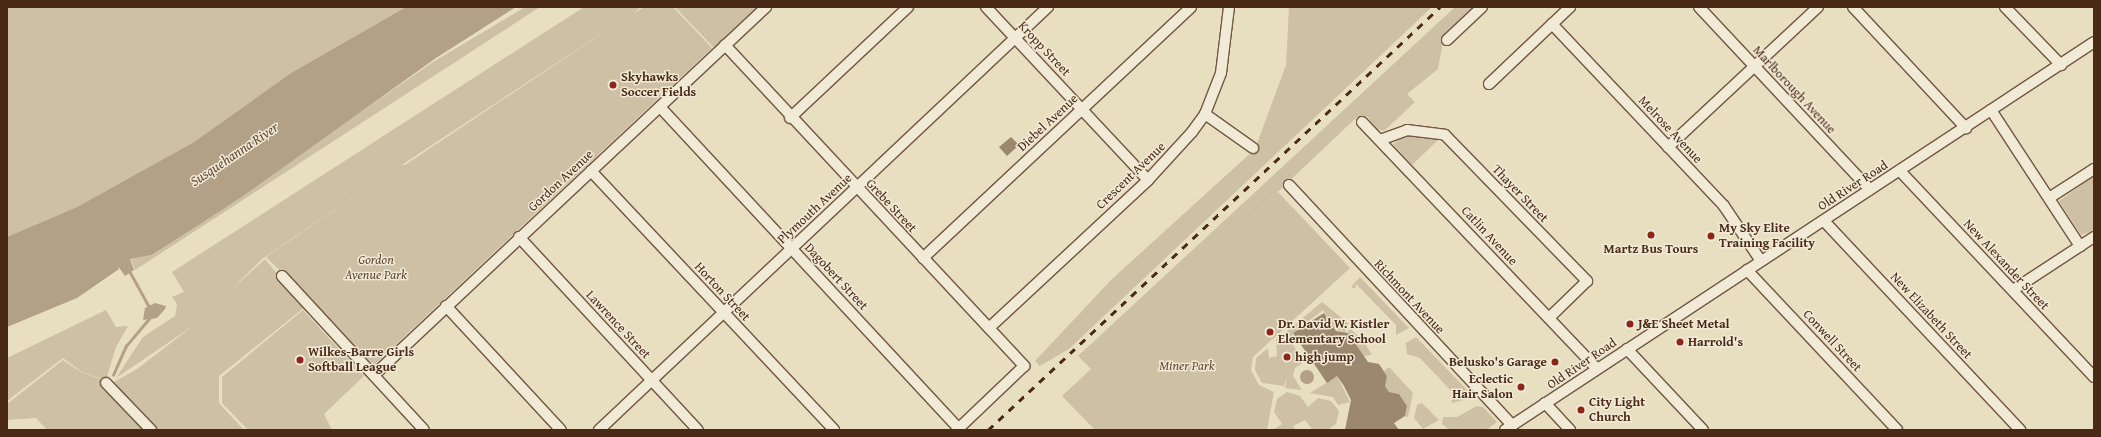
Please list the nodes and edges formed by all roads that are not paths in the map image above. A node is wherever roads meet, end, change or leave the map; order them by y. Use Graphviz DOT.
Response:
graph roads {
  1 [pos="766,7"];
  2 [pos="908,7"];
  3 [pos="986,7"];
  4 [pos="1048,7"];
  5 [pos="1191,7"];
  6 [pos="1229,7"];
  7 [pos="1482,7"];
  8 [pos="1570,7"];
  9 [pos="1699,7"];
  10 [pos="1818,7"];
  11 [pos="1853,7"];
  12 [pos="2005,7"];
  13 [pos="1552,24"];
  14 [pos="1016,38"];
  15 [pos="1447,40"];
  16 [pos="2094,42"];
  17 [pos="725,45"];
  18 [pos="2061,65"];
  19 [pos="1755,67"];
  20 [pos="1490,84"];
  21 [pos="660,107"];
  22 [pos="1081,109"];
  23 [pos="1991,110"];
  24 [pos="1205,114"];
  25 [pos="790,118"];
  26 [pos="1362,122"];
  27 [pos="1966,128"];
  28 [pos="1380,140"];
  29 [pos="1668,147"];
  30 [pos="1253,148"];
  31 [pos="2094,169"];
  32 [pos="591,171"];
  33 [pos="1900,171"];
  34 [pos="1148,180"];
  35 [pos="1289,185"];
  36 [pos="857,188"];
  37 [pos="1870,190"];
  38 [pos="2049,198"];
  39 [pos="1824,221"];
  40 [pos="519,237"];
  41 [pos="2094,237"];
  42 [pos="2080,246"];
  43 [pos="791,249"];
  44 [pos="923,258"];
  45 [pos="1761,261"];
  46 [pos="1747,270"];
  47 [pos="282,276"];
  48 [pos="2013,290"];
  49 [pos="446,306"];
  50 [pos="723,313"];
  51 [pos="1549,318"];
  52 [pos="989,328"];
  53 [pos="1627,349"];
  54 [pos="1597,369"];
  55 [pos="374,375"];
  56 [pos="2093,375"];
  57 [pos="652,380"];
  58 [pos="106,383"];
  59 [pos="1545,404"];
  60 [pos="1509,428"];
  61 [pos="151,430"];
  62 [pos="424,430"];
  63 [pos="561,430"];
  64 [pos="599,430"];
  65 [pos="698,430"];
  66 [pos="834,430"];
  67 [pos="958,430"];
  68 [pos="1570,430"];
  69 [pos="1703,430"];
  70 [pos="1897,430"];
  71 [pos="2020,430"];
  1 -- 17 [label="street, Gordon Avenue"];
  2 -- 25 [label="street"];
  3 -- 14 [label="street, Kropp Street"];
  4 -- 14 [label="street, Plymouth Avenue"];
  5 -- 22 [label="street, Diebel Avenue"];
  6 -- 24 [label="street, Crescent Avenue"];
  7 -- 15 [label="street"];
  8 -- 13 [label="street"];
  9 -- 19 [label="street, Marlborough Avenue"];
  10 -- 19 [label="street"];
  11 -- 27 [label="street"];
  12 -- 18 [label="street"];
  13 -- 20 [label="street"];
  13 -- 29 [label="street, Melrose Avenue"];
  14 -- 22 [label="street, Kropp Street"];
  14 -- 36 [label="street, Plymouth Avenue"];
  16 -- 18 [label="street, Old River Road"];
  17 -- 21 [label="street, Gordon Avenue"];
  17 -- 25 [label="street, Grebe Street"];
  18 -- 23 [label="street, Old River Road"];
  19 -- 29 [label="street"];
  19 -- 37 [label="street, Marlborough Avenue"];
  21 -- 32 [label="street, Gordon Avenue"];
  21 -- 43 [label="street, Dagobert Street"];
  22 -- 34 [label="street, Kropp Street"];
  22 -- 44 [label="street, Diebel Avenue"];
  23 -- 27 [label="street, Old River Road"];
  23 -- 38 [label="street"];
  24 -- 30 [label="street"];
  24 -- 34 [label="street, Crescent Avenue"];
  25 -- 36 [label="street, Grebe Street"];
  26 -- 28 [label="street, Catlin Avenue"];
  27 -- 33 [label="street, Old River Road"];
  28 -- 51 [label="street, Catlin Avenue"];
  28 -- 51 [label="street, Thayer Street"];
  29 -- 45 [label="street, Melrose Avenue"];
  31 -- 38 [label="street"];
  32 -- 40 [label="street, Gordon Avenue"];
  32 -- 50 [label="street, Horton Street"];
  33 -- 37 [label="street, Old River Road"];
  33 -- 48 [label="street, New Alexander Street"];
  34 -- 52 [label="street, Crescent Avenue"];
  35 -- 60 [label="street, Richmont Avenue"];
  36 -- 43 [label="street, Plymouth Avenue"];
  36 -- 44 [label="street, Grebe Street"];
  37 -- 39 [label="street, Old River Road"];
  38 -- 42 [label="street"];
  39 -- 45 [label="street, Old River Road"];
  39 -- 71 [label="street, New Elizabeth Street"];
  40 -- 49 [label="street, Gordon Avenue"];
  40 -- 57 [label="street, Lawrence Street"];
  41 -- 42 [label="street"];
  42 -- 48 [label="street"];
  43 -- 50 [label="street, Plymouth Avenue"];
  43 -- 67 [label="street, Dagobert Street"];
  44 -- 52 [label="street, Grebe Street"];
  45 -- 46 [label="street, Old River Road"];
  46 -- 53 [label="street, Old River Road"];
  46 -- 70 [label="street, Conwell Street"];
  47 -- 55 [label="street"];
  48 -- 56 [label="street, New Alexander Street"];
  49 -- 55 [label="street, Gordon Avenue"];
  49 -- 63 [label="street"];
  50 -- 57 [label="street, Plymouth Avenue"];
  50 -- 66 [label="street, Horton Street"];
  51 -- 54 [label="street, Catlin Avenue"];
  52 -- 67 [label="street, Grebe Street"];
  53 -- 54 [label="street, Old River Road"];
  53 -- 69 [label="street"];
  54 -- 59 [label="street, Old River Road"];
  55 -- 62 [label="street"];
  57 -- 64 [label="street, Plymouth Avenue"];
  57 -- 65 [label="street, Lawrence Street"];
  58 -- 61 [label="street"];
  59 -- 60 [label="street, Old River Road"];
  59 -- 68 [label="street"];
}
